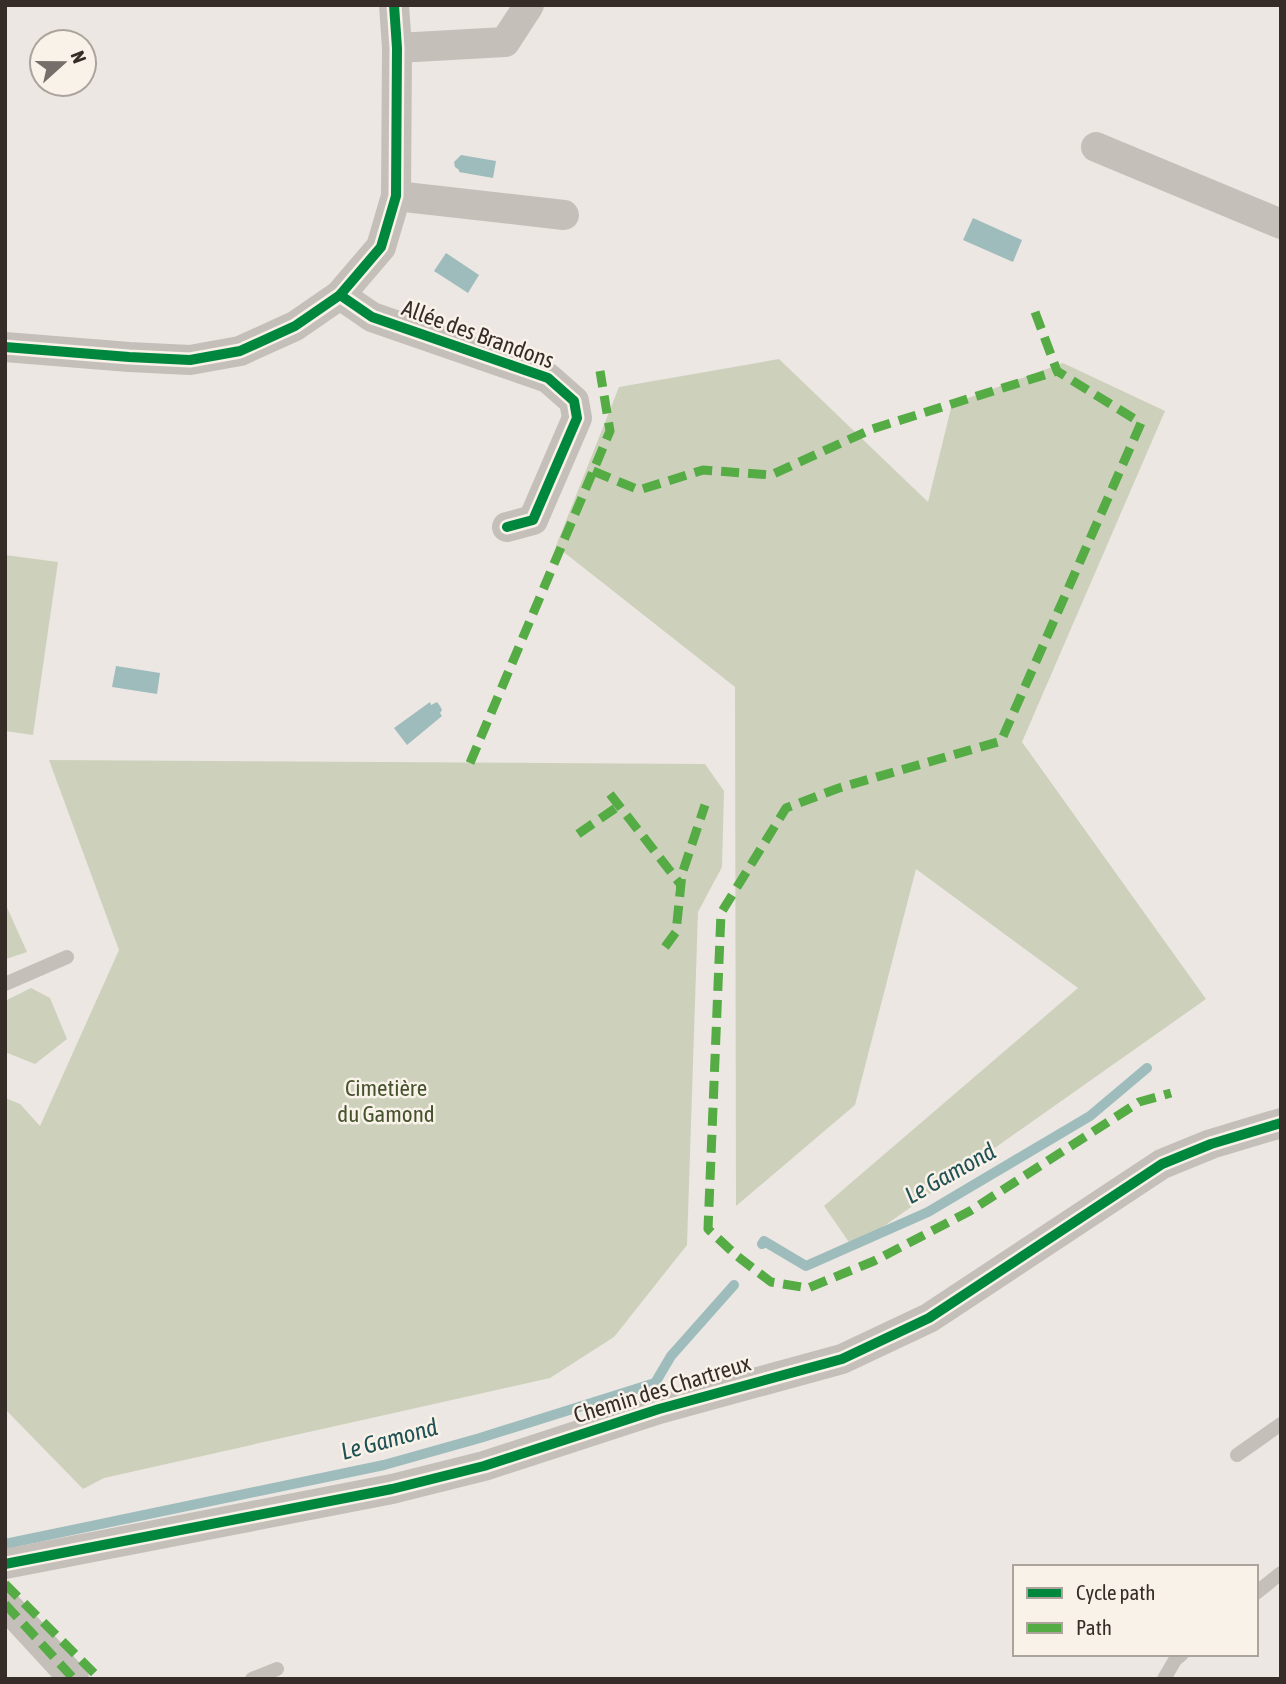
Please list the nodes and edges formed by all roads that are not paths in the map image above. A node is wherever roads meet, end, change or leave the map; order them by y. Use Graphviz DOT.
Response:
graph roads {
  1 [pos="394,5"];
  2 [pos="529,5"];
  3 [pos="397,48"];
  4 [pos="1096,147"];
  5 [pos="396,196"];
  6 [pos="564,215"];
  7 [pos="1281,224"];
  8 [pos="340,295"];
  9 [pos="5,347"];
  10 [pos="507,527"];
  11 [pos="67,957"];
  12 [pos="5,984"];
  13 [pos="1281,1123"];
  14 [pos="1281,1424"];
  15 [pos="1237,1455"];
  16 [pos="5,1564"];
  17 [pos="1281,1573"];
  18 [pos="1258,1591"];
  19 [pos="5,1604"];
  20 [pos="1180,1656"];
  21 [pos="277,1669"];
  22 [pos="74,1679"];
  23 [pos="252,1679"];
  24 [pos="1164,1679"];
  1 -- 3 [label="street"];
  2 -- 3 [label="street"];
  3 -- 5 [label="street"];
  4 -- 7 [label="street"];
  5 -- 6 [label="street"];
  5 -- 8 [label="street"];
  8 -- 9 [label="street"];
  8 -- 10 [label="street, Allée des Brandons"];
  11 -- 12 [label="lane"];
  13 -- 16 [label="street, Chemin des Chartreux"];
  14 -- 15 [label="lane"];
  17 -- 18 [label="lane"];
  19 -- 22 [label="street"];
  20 -- 24 [label="lane"];
  21 -- 23 [label="lane"];
}
